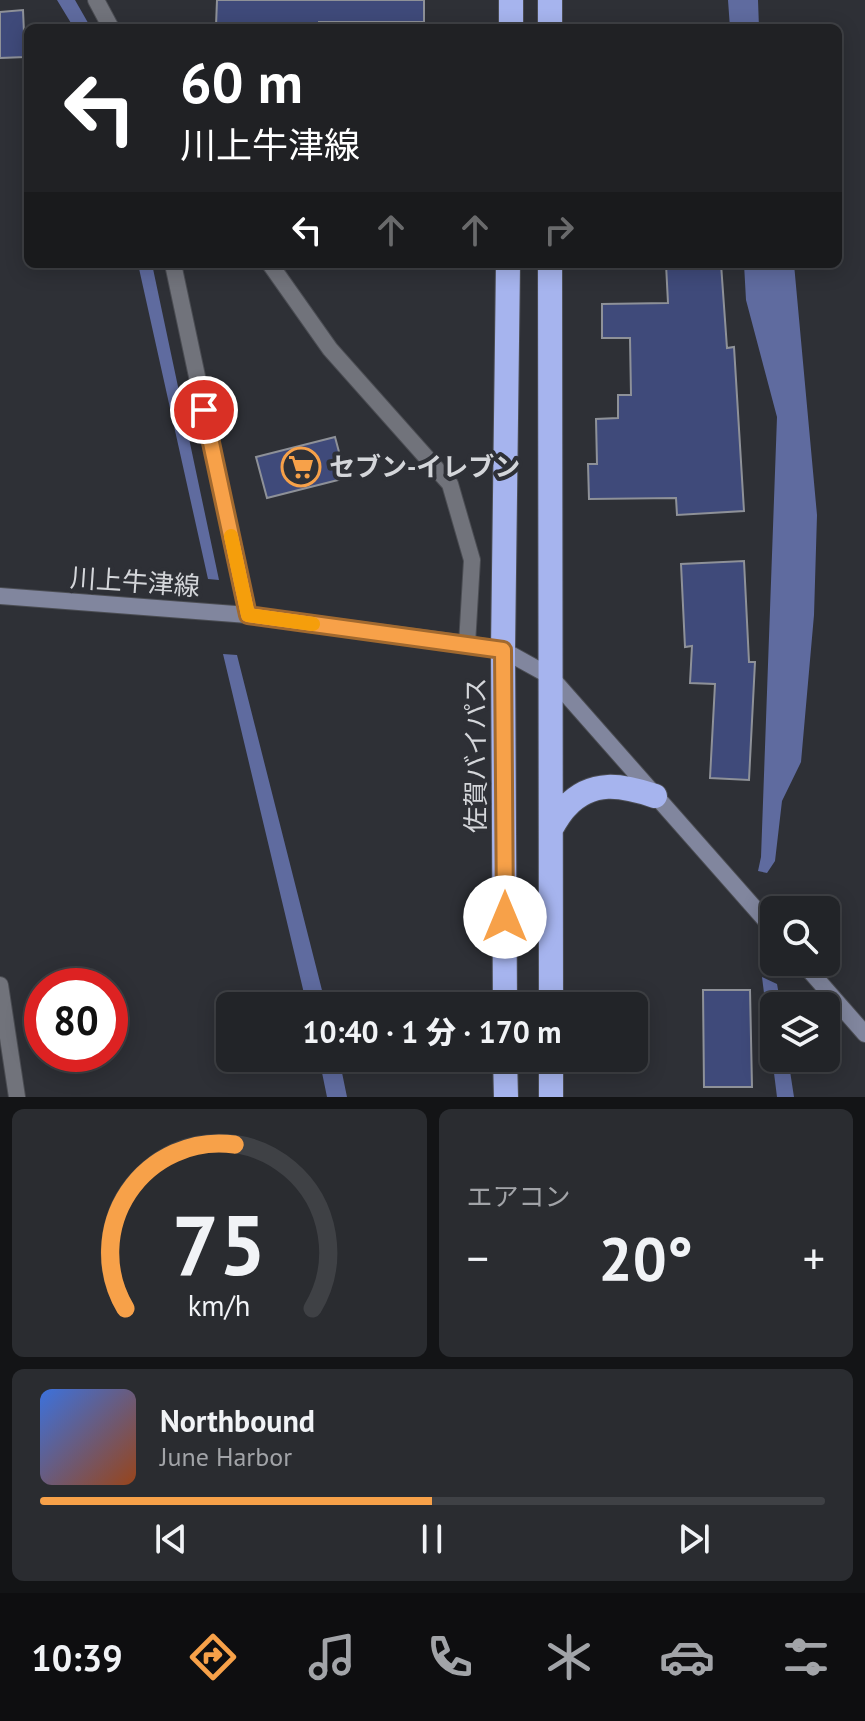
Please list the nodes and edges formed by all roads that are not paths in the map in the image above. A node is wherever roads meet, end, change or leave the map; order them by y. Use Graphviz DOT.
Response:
graph roads {
  1 [pos="96,0"];
  2 [pos="511,0"];
  3 [pos="550,0"];
  4 [pos="109,24"];
  5 [pos="511,24"];
  6 [pos="550,24"];
  7 [pos="174,268"];
  8 [pos="273,268"];
  9 [pos="508,268"];
  10 [pos="550,268"];
  11 [pos="0,596"];
  12 [pos="248,615"];
  13 [pos="467,644"];
  14 [pos="503,650"];
  15 [pos="550,676"];
  16 [pos="655,796"];
  17 [pos="551,829"];
  18 [pos="760,914"];
  19 [pos="814,976"];
  20 [pos="0,985"];
  21 [pos="505,992"];
  22 [pos="551,992"];
  23 [pos="865,1034"];
  24 [pos="505,1072"];
  25 [pos="551,1072"];
  26 [pos="17,1097"];
  27 [pos="506,1097"];
  28 [pos="551,1097"];
  1 -- 4 [label="street"];
  2 -- 5 [label="highway"];
  3 -- 6 [label="highway"];
  7 -- 12 [label="street"];
  8 -- 13 [label="street"];
  9 -- 14 [label="highway, 佐賀バイパス"];
  10 -- 15 [label="highway"];
  11 -- 12 [label="main road, 川上牛津線"];
  12 -- 13 [label="main road, 川上牛津線"];
  13 -- 14 [label="main road, 川上牛津線"];
  14 -- 15 [label="main road, 川上牛津線"];
  14 -- 21 [label="highway, 佐賀バイパス"];
  15 -- 16 [label="main road, 川上牛津線"];
  15 -- 17 [label="highway"];
  16 -- 17 [label="highway"];
  16 -- 18 [label="main road, 川上牛津線"];
  17 -- 22 [label="highway"];
  19 -- 23 [label="main road"];
  20 -- 26 [label="street"];
  24 -- 27 [label="highway"];
  25 -- 28 [label="highway"];
}
